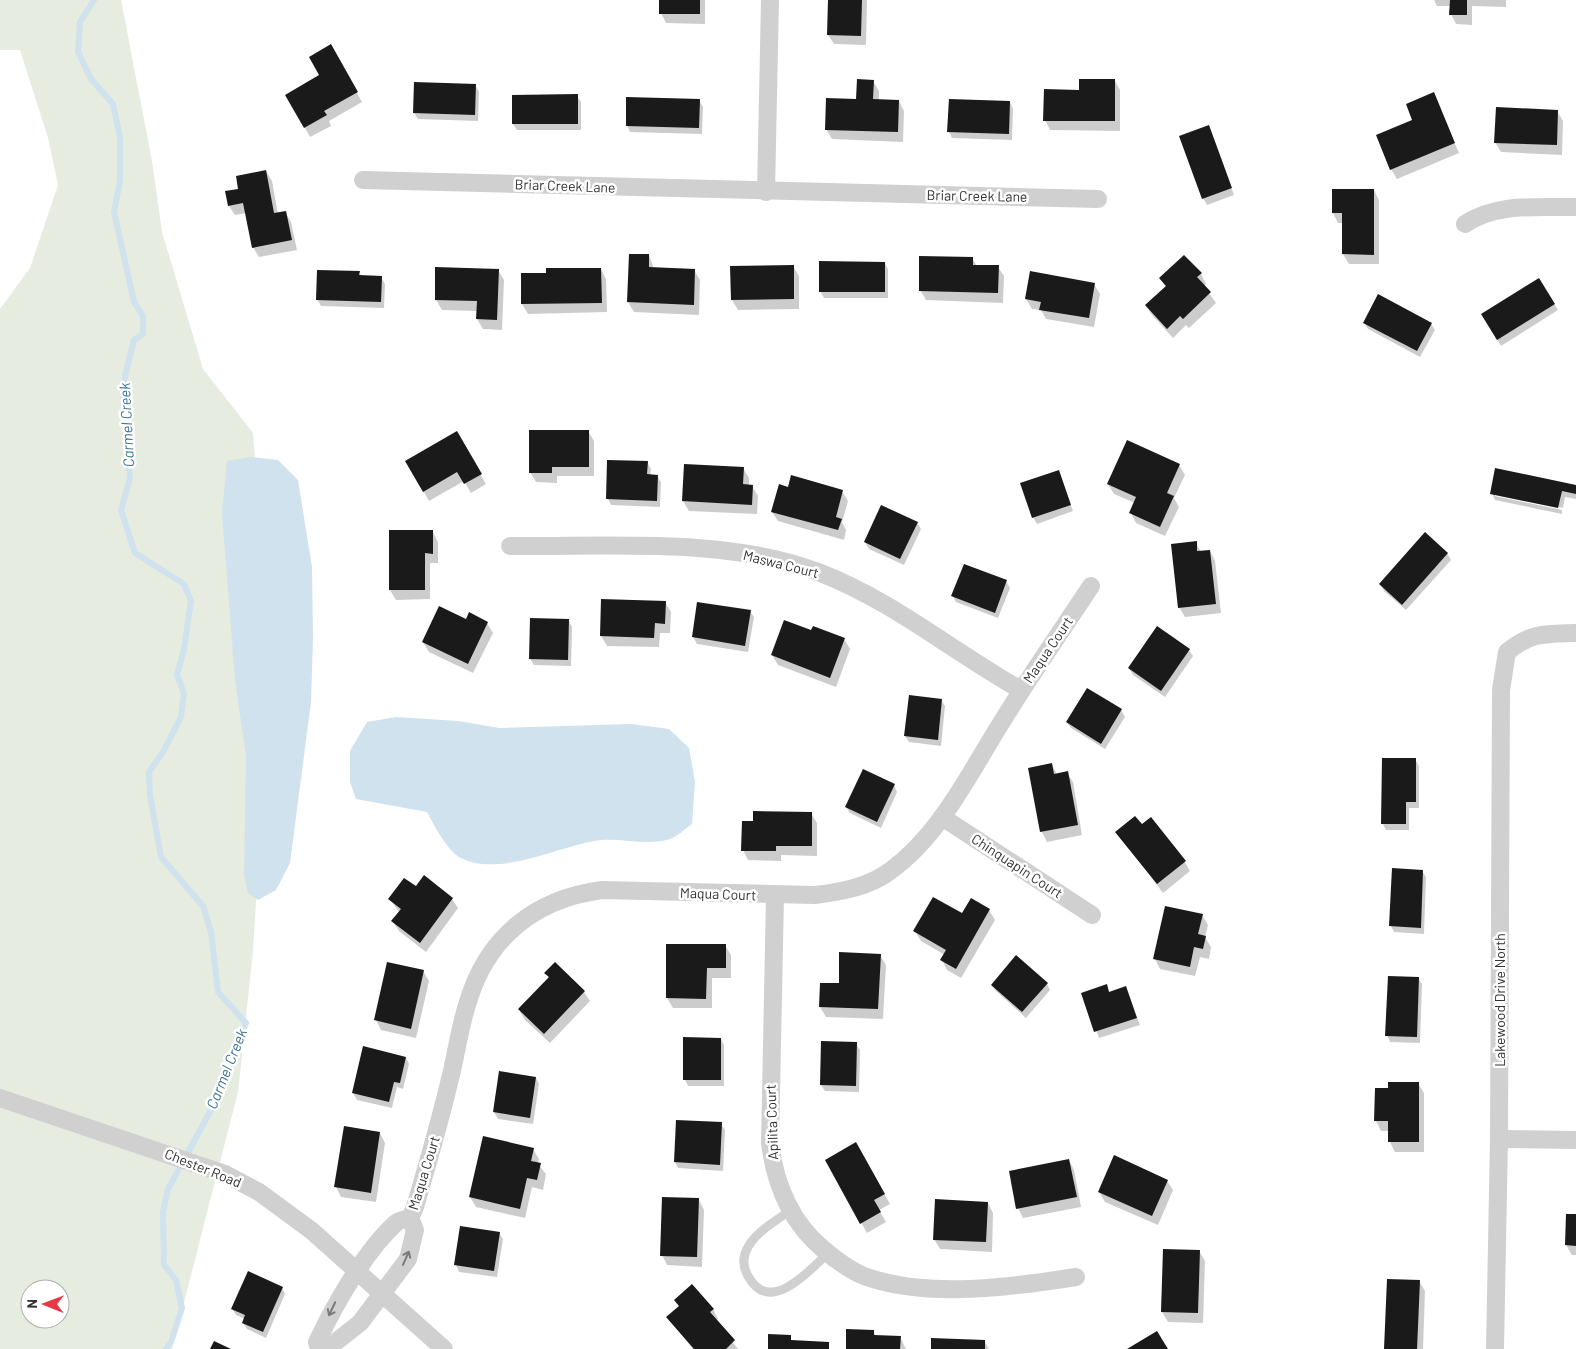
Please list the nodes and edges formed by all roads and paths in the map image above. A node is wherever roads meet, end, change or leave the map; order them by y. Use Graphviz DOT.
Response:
graph roads {
  1 [pos="770,0"];
  2 [pos="363,180"];
  3 [pos="766,192"];
  4 [pos="1098,199"];
  5 [pos="1576,207"];
  6 [pos="1464,224"];
  7 [pos="510,546"];
  8 [pos="1091,586"];
  9 [pos="1576,633"];
  10 [pos="1021,690"];
  11 [pos="942,816"];
  12 [pos="775,896"];
  13 [pos="1092,915"];
  14 [pos="0,1098"];
  15 [pos="1499,1139"];
  16 [pos="1576,1140"];
  17 [pos="791,1210"];
  18 [pos="410,1218"];
  19 [pos="828,1253"];
  20 [pos="357,1272"];
  21 [pos="1076,1277"];
  22 [pos="383,1294"];
  23 [pos="321,1349"];
  24 [pos="444,1349"];
  25 [pos="1494,1349"];
  1 -- 3 [label="street"];
  2 -- 3 [label="street, Briar Creek Lane"];
  3 -- 4 [label="street, Briar Creek Lane"];
  5 -- 6 [label="street"];
  7 -- 10 [label="street, Maswa Court"];
  8 -- 10 [label="street, Maqua Court"];
  9 -- 15 [label="street, Lakewood Drive North"];
  10 -- 11 [label="street, Maqua Court"];
  11 -- 12 [label="street, Maqua Court"];
  11 -- 13 [label="street, Chinquapin Court"];
  12 -- 17 [label="street, Apilita Court"];
  12 -- 18 [label="street, Maqua Court"];
  14 -- 20 [label="street, Chester Road"];
  15 -- 16 [label="street"];
  15 -- 25 [label="street, Lakewood Drive North"];
  17 -- 19 [label="street, Apilita Court"];
  17 -- 19 [label="lane"];
  18 -- 20 [label="street, Maqua Court"];
  22 -- 18 [label="street, Maqua Court, one-way"];
  19 -- 21 [label="street, Apilita Court"];
  20 -- 22 [label="street, Chester Road"];
  20 -- 23 [label="street, Maqua Court, one-way"];
  22 -- 23 [label="street, Maqua Court"];
  22 -- 24 [label="street, Chester Road"];
}
